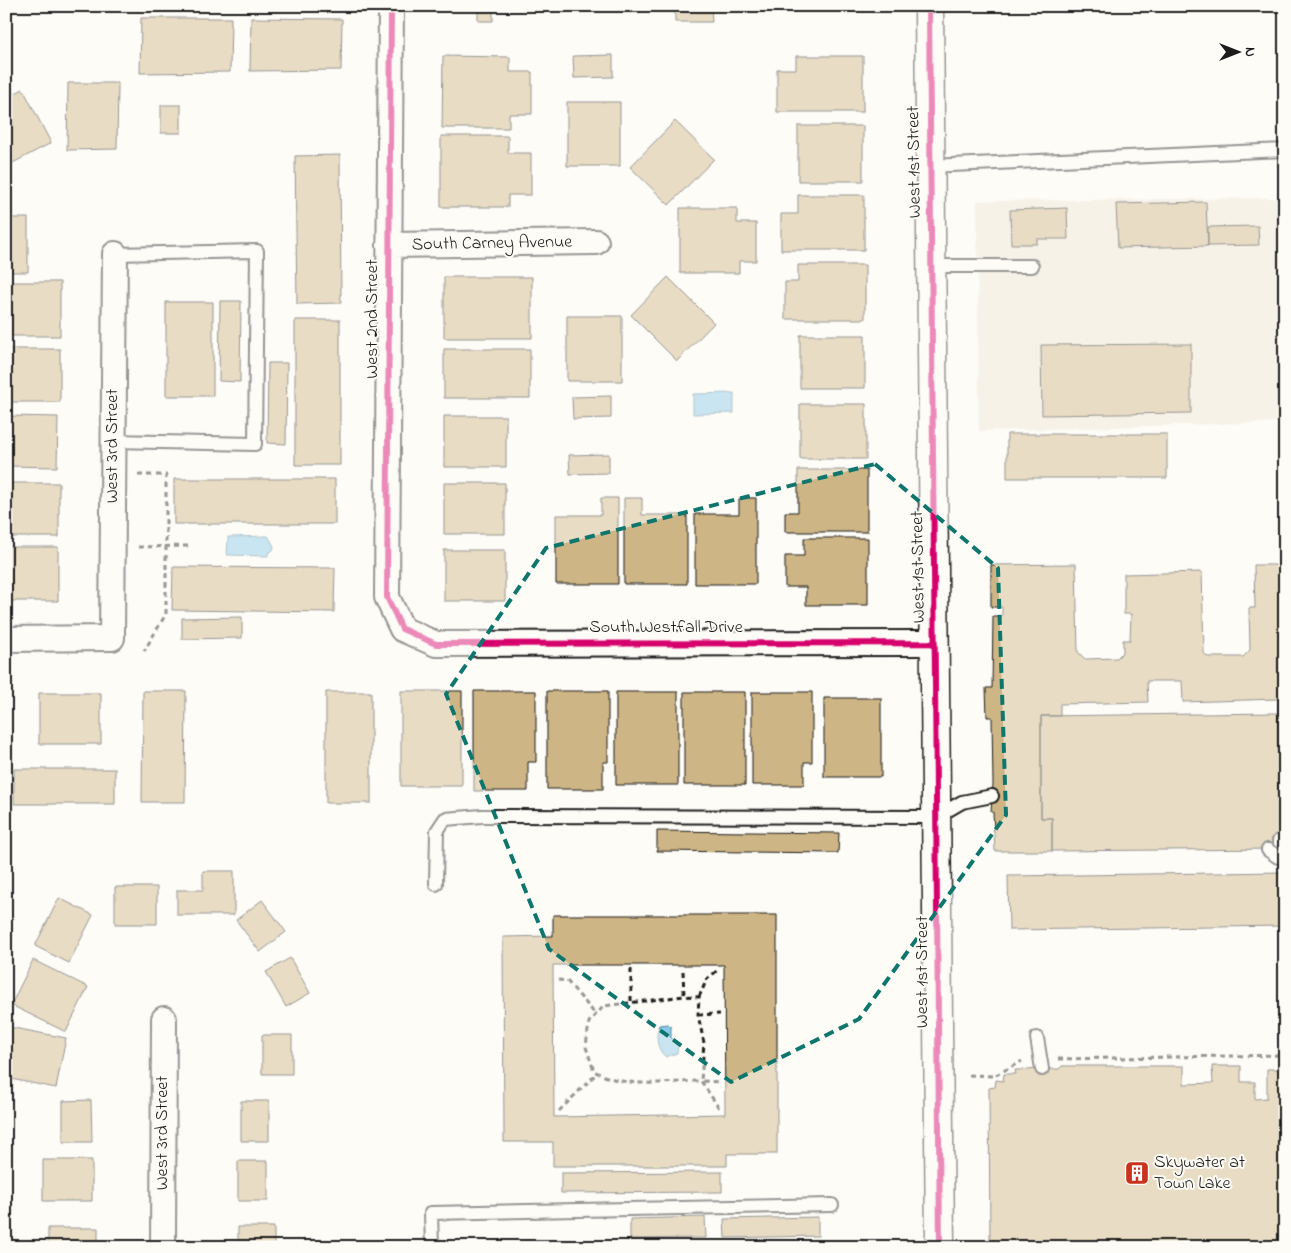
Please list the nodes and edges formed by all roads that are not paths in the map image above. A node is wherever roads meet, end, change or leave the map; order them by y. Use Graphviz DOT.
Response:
graph roads {
  1 [pos="391,6"];
  2 [pos="929,6"];
  3 [pos="1285,150"];
  4 [pos="929,166"];
  5 [pos="596,242"];
  6 [pos="389,245"];
  7 [pos="115,254"];
  8 [pos="931,266"];
  9 [pos="1032,266"];
  10 [pos="113,441"];
  11 [pos="402,629"];
  12 [pos="6,639"];
  13 [pos="934,643"];
  14 [pos="992,796"];
  15 [pos="936,817"];
  16 [pos="1268,850"];
  17 [pos="1285,856"];
  18 [pos="436,884"];
  19 [pos="164,1019"];
  20 [pos="1037,1038"];
  21 [pos="1042,1064"];
  22 [pos="832,1205"];
  23 [pos="163,1247"];
  24 [pos="432,1247"];
  25 [pos="940,1247"];
  1 -- 6 [label="street, West 2nd Street"];
  2 -- 4 [label="street, West 1st Street"];
  3 -- 4 [label="lane"];
  4 -- 8 [label="street, West 1st Street"];
  5 -- 6 [label="street, South Carney Avenue"];
  6 -- 11 [label="street, West 2nd Street"];
  7 -- 10 [label="street, West 3rd Street"];
  7 -- 10 [label="lane"];
  8 -- 9 [label="lane"];
  8 -- 13 [label="street, West 1st Street"];
  10 -- 12 [label="street, West 3rd Street"];
  11 -- 13 [label="street, South Westfall Drive"];
  13 -- 15 [label="street, West 1st Street"];
  14 -- 15 [label="lane"];
  15 -- 18 [label="lane"];
  15 -- 25 [label="street, West 1st Street"];
  16 -- 17 [label="lane"];
  19 -- 23 [label="street, West 3rd Street"];
  20 -- 21 [label="lane"];
  22 -- 24 [label="lane"];
}
